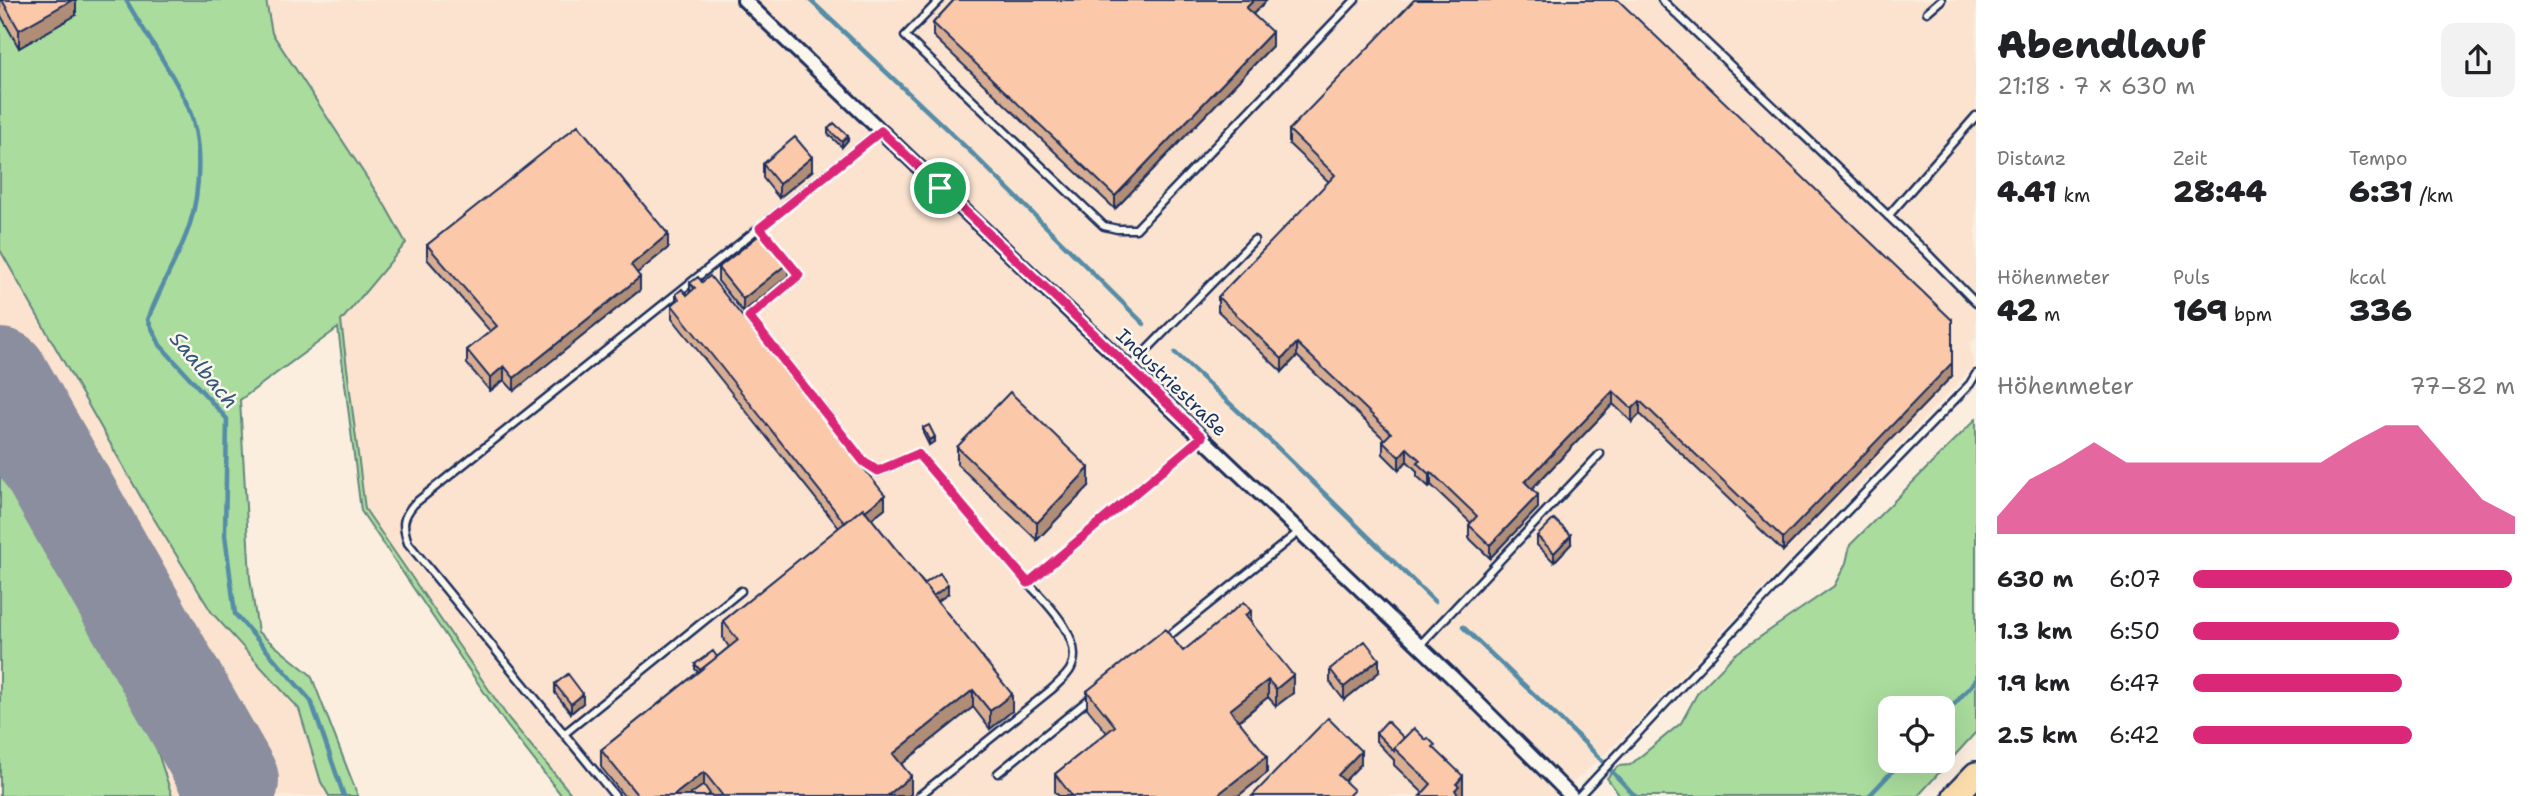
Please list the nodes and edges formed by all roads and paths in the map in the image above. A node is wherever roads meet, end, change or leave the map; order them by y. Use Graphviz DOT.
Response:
graph roads {
  1 [pos="744,0"];
  2 [pos="940,0"];
  3 [pos="1355,0"];
  4 [pos="1662,0"];
  5 [pos="1941,0"];
  6 [pos="1927,12"];
  7 [pos="1976,116"];
  8 [pos="881,131"];
  9 [pos="1888,216"];
  10 [pos="760,228"];
  11 [pos="1254,240"];
  12 [pos="1976,303"];
  13 [pos="1133,364"];
  14 [pos="1976,374"];
  15 [pos="1202,437"];
  16 [pos="1600,454"];
  17 [pos="1300,531"];
  18 [pos="1028,583"];
  19 [pos="741,591"];
  20 [pos="1158,644"];
  21 [pos="1420,645"];
  22 [pos="1104,687"];
  23 [pos="564,734"];
  24 [pos="998,773"];
  25 [pos="1976,774"];
  26 [pos="615,796"];
  27 [pos="919,796"];
  28 [pos="1571,796"];
  29 [pos="1579,796"];
  30 [pos="1955,796"];
  1 -- 8 [label="street, Industriestraße"];
  2 -- 3 [label="lane"];
  4 -- 9 [label="lane"];
  5 -- 6 [label="lane"];
  7 -- 9 [label="lane"];
  8 -- 10 [label="lane"];
  8 -- 13 [label="street, Industriestraße"];
  9 -- 12 [label="lane"];
  10 -- 18 [label="lane"];
  10 -- 23 [label="lane"];
  11 -- 13 [label="lane"];
  13 -- 15 [label="street, Industriestraße"];
  14 -- 29 [label="lane"];
  15 -- 17 [label="street, Industriestraße"];
  15 -- 18 [label="lane"];
  16 -- 21 [label="lane"];
  17 -- 20 [label="lane"];
  17 -- 21 [label="street, Industriestraße"];
  18 -- 27 [label="lane"];
  19 -- 23 [label="lane"];
  21 -- 28 [label="street, Industriestraße"];
  22 -- 24 [label="lane"];
  23 -- 26 [label="lane"];
  25 -- 30 [label="highway"];
}
